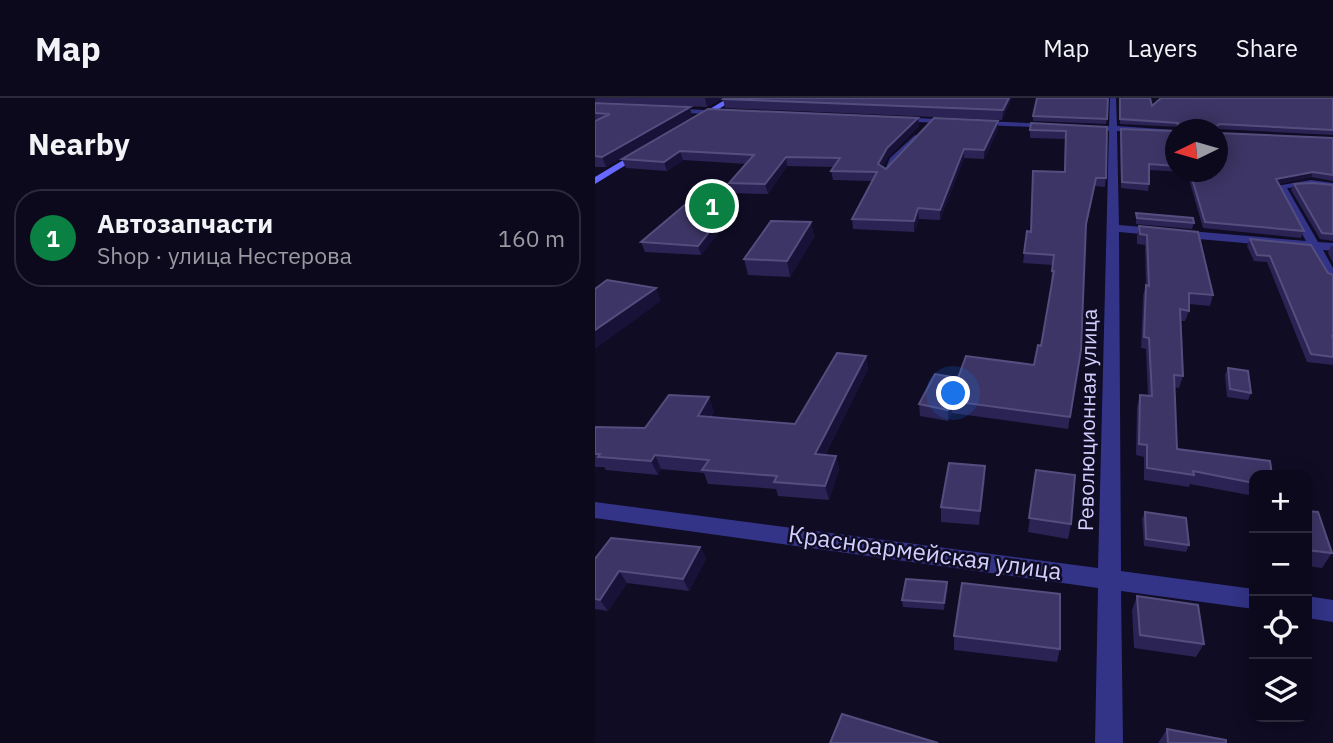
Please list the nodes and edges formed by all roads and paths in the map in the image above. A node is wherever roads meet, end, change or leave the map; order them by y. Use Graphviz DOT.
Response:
graph roads {
  1 [pos="733,98"];
  2 [pos="1113,98"];
  3 [pos="659,110"];
  4 [pos="710,112"];
  5 [pos="736,113"];
  6 [pos="883,119"];
  7 [pos="932,121"];
  8 [pos="687,126"];
  9 [pos="1057,126"];
  10 [pos="1085,127"];
  11 [pos="1113,128"];
  12 [pos="1165,131"];
  13 [pos="650,148"];
  14 [pos="886,173"];
  15 [pos="595,181"];
  16 [pos="1333,186"];
  17 [pos="1112,228"];
  18 [pos="1315,244"];
  19 [pos="1333,247"];
  20 [pos="1333,279"];
  21 [pos="595,510"];
  22 [pos="1108,578"];
  23 [pos="1249,598"];
  24 [pos="1312,608"];
  25 [pos="1333,611"];
  26 [pos="1108,743"];
  1 -- 4 [label="main road"];
  2 -- 11 [label="street, Революционная улица"];
  3 -- 4 [label="street"];
  4 -- 5 [label="street"];
  4 -- 8 [label="main road"];
  6 -- 7 [label="street"];
  7 -- 9 [label="street"];
  7 -- 14 [label="street"];
  10 -- 11 [label="street"];
  11 -- 12 [label="street"];
  11 -- 17 [label="street, Революционная улица"];
  13 -- 15 [label="main road"];
  16 -- 18 [label="street"];
  17 -- 18 [label="street"];
  17 -- 22 [label="street, Революционная улица"];
  18 -- 19 [label="street"];
  18 -- 20 [label="street"];
  21 -- 22 [label="street, Красноармейская улица"];
  22 -- 23 [label="street, Красноармейская улица"];
  22 -- 26 [label="street, Революционная улица"];
  24 -- 25 [label="street"];
}
